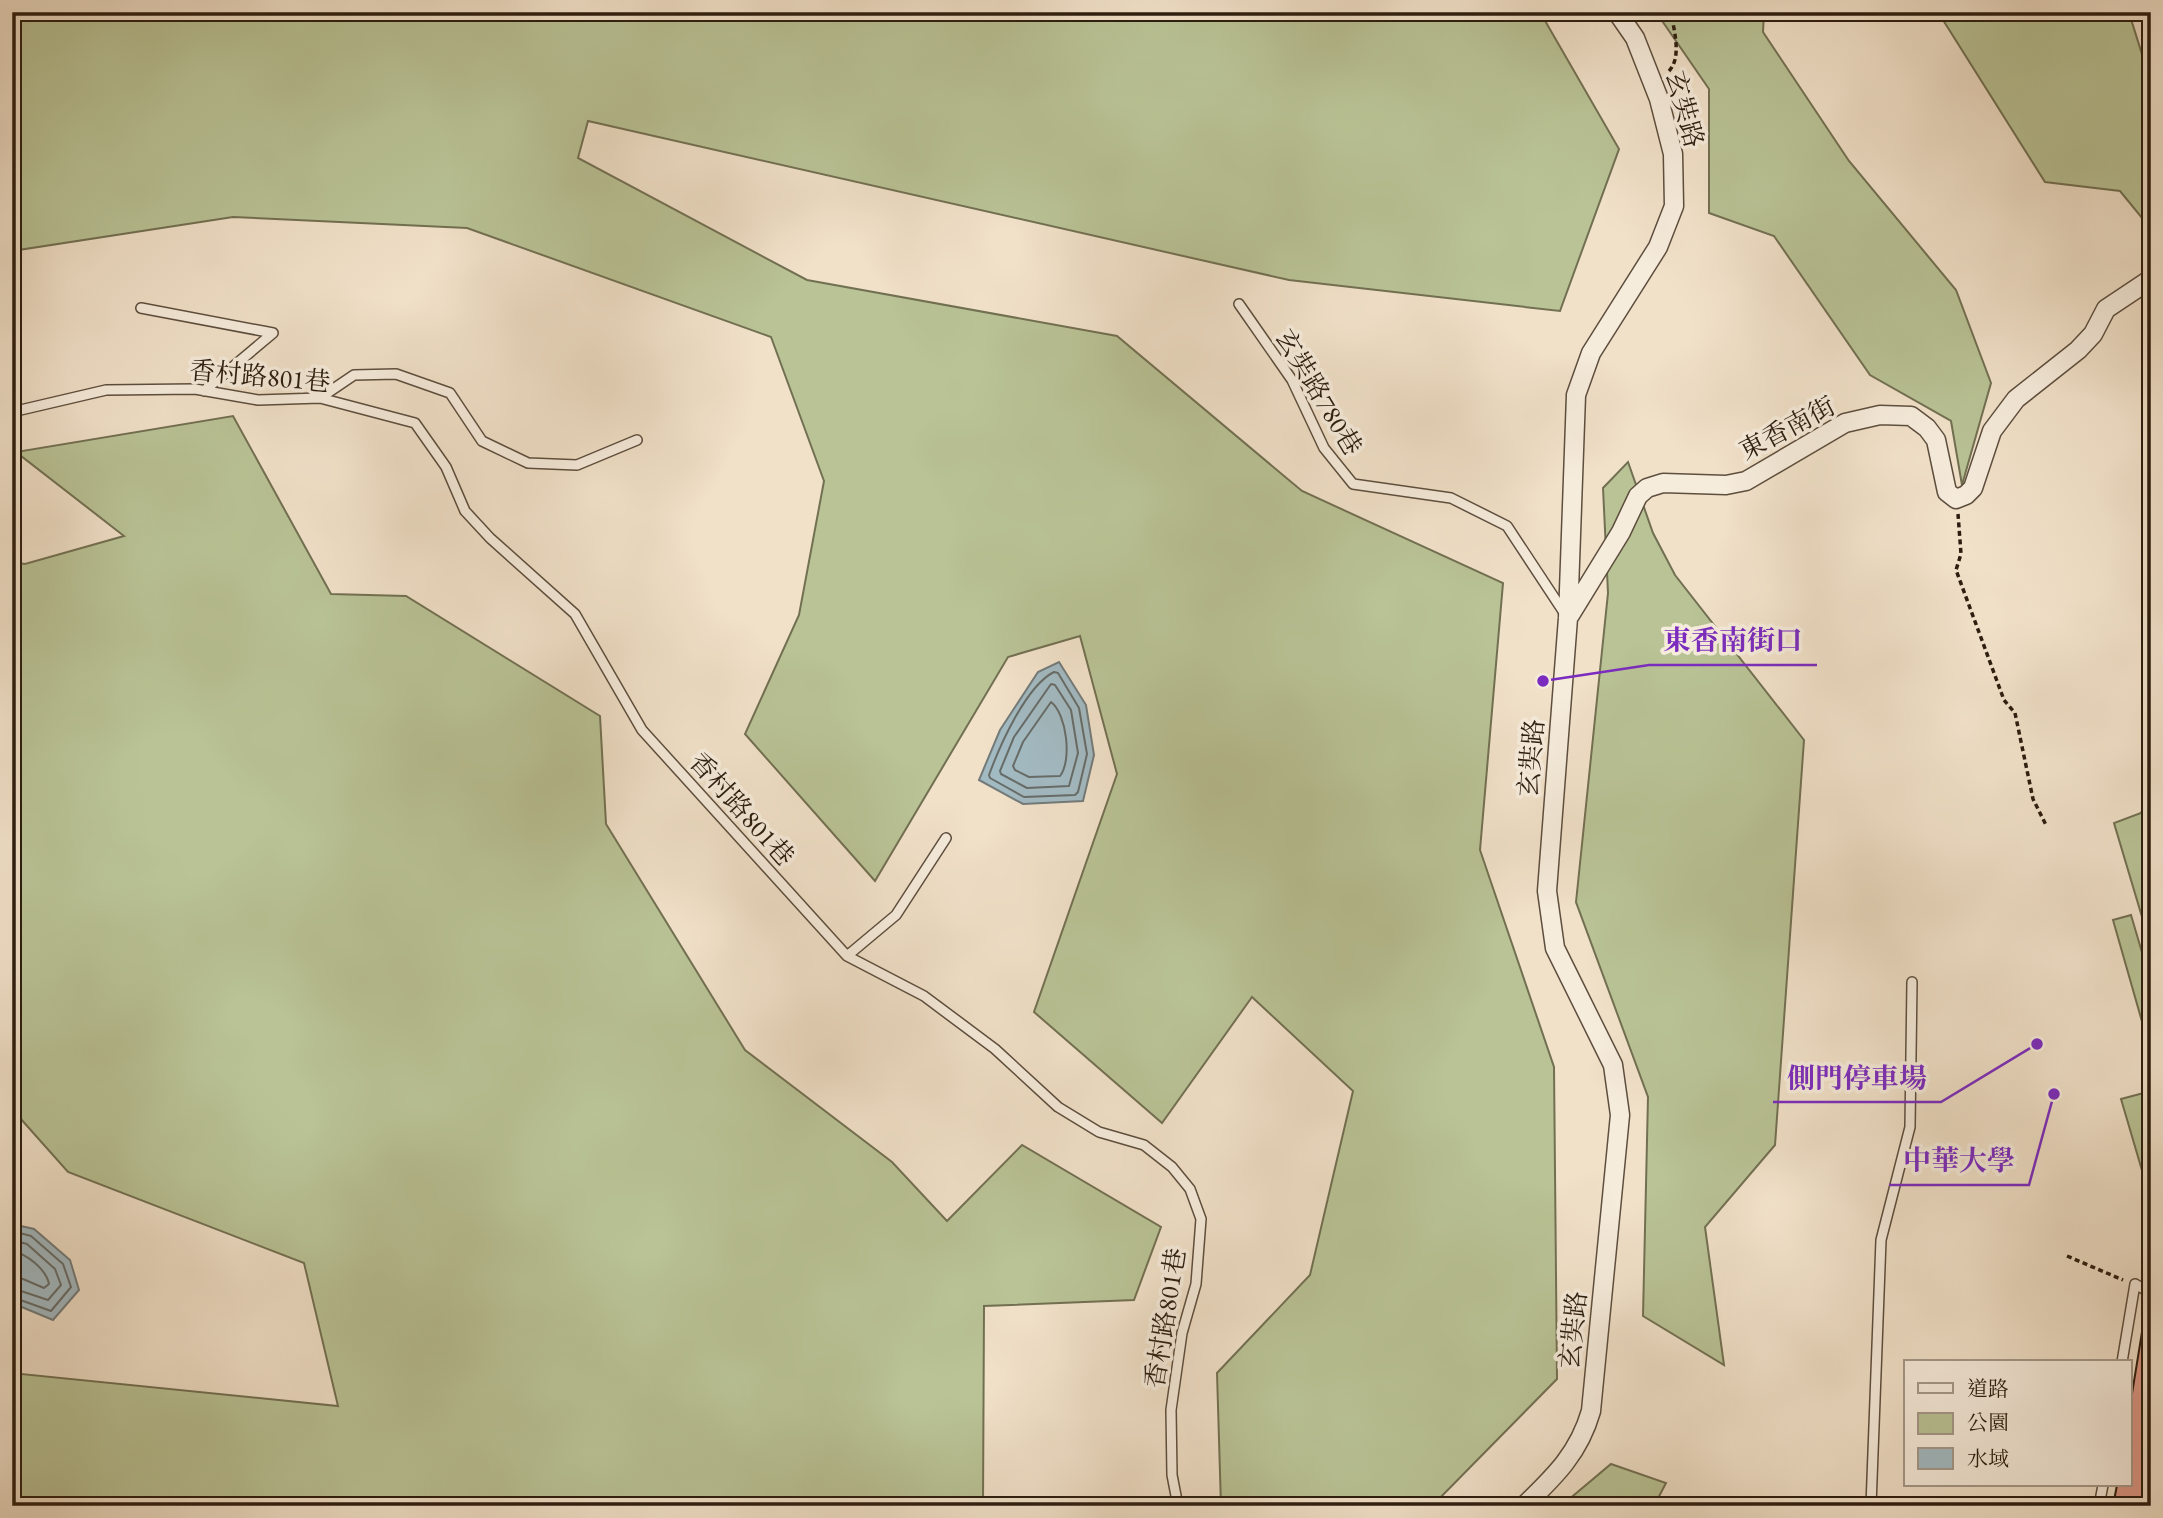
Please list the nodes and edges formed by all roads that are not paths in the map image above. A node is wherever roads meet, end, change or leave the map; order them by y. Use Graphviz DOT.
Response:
graph roads {
  1 [pos="1616,12"];
  2 [pos="2151,279"];
  3 [pos="1239,304"];
  4 [pos="141,308"];
  5 [pos="204,391"];
  6 [pos="320,398"];
  7 [pos="12,412"];
  8 [pos="637,440"];
  9 [pos="1568,618"];
  10 [pos="946,838"];
  11 [pos="847,956"];
  12 [pos="1912,982"];
  13 [pos="2151,1293"];
  14 [pos="2122,1360"];
  15 [pos="2103,1486"];
  16 [pos="1178,1506"];
  17 [pos="1524,1506"];
  18 [pos="1871,1506"];
  19 [pos="2099,1506"];
  1 -- 9 [label="street, 玄奘路"];
  2 -- 9 [label="street, 東香南街"];
  3 -- 9 [label="lane, 玄奘路780巷"];
  4 -- 5 [label="lane"];
  5 -- 6 [label="lane, 香村路801巷"];
  5 -- 7 [label="lane, 香村路801巷"];
  6 -- 8 [label="lane"];
  6 -- 11 [label="lane, 香村路801巷"];
  9 -- 17 [label="street, 玄奘路"];
  10 -- 11 [label="lane"];
  11 -- 16 [label="lane, 香村路801巷"];
  12 -- 18 [label="lane"];
  13 -- 14 [label="lane"];
  15 -- 19 [label="lane"];
}
